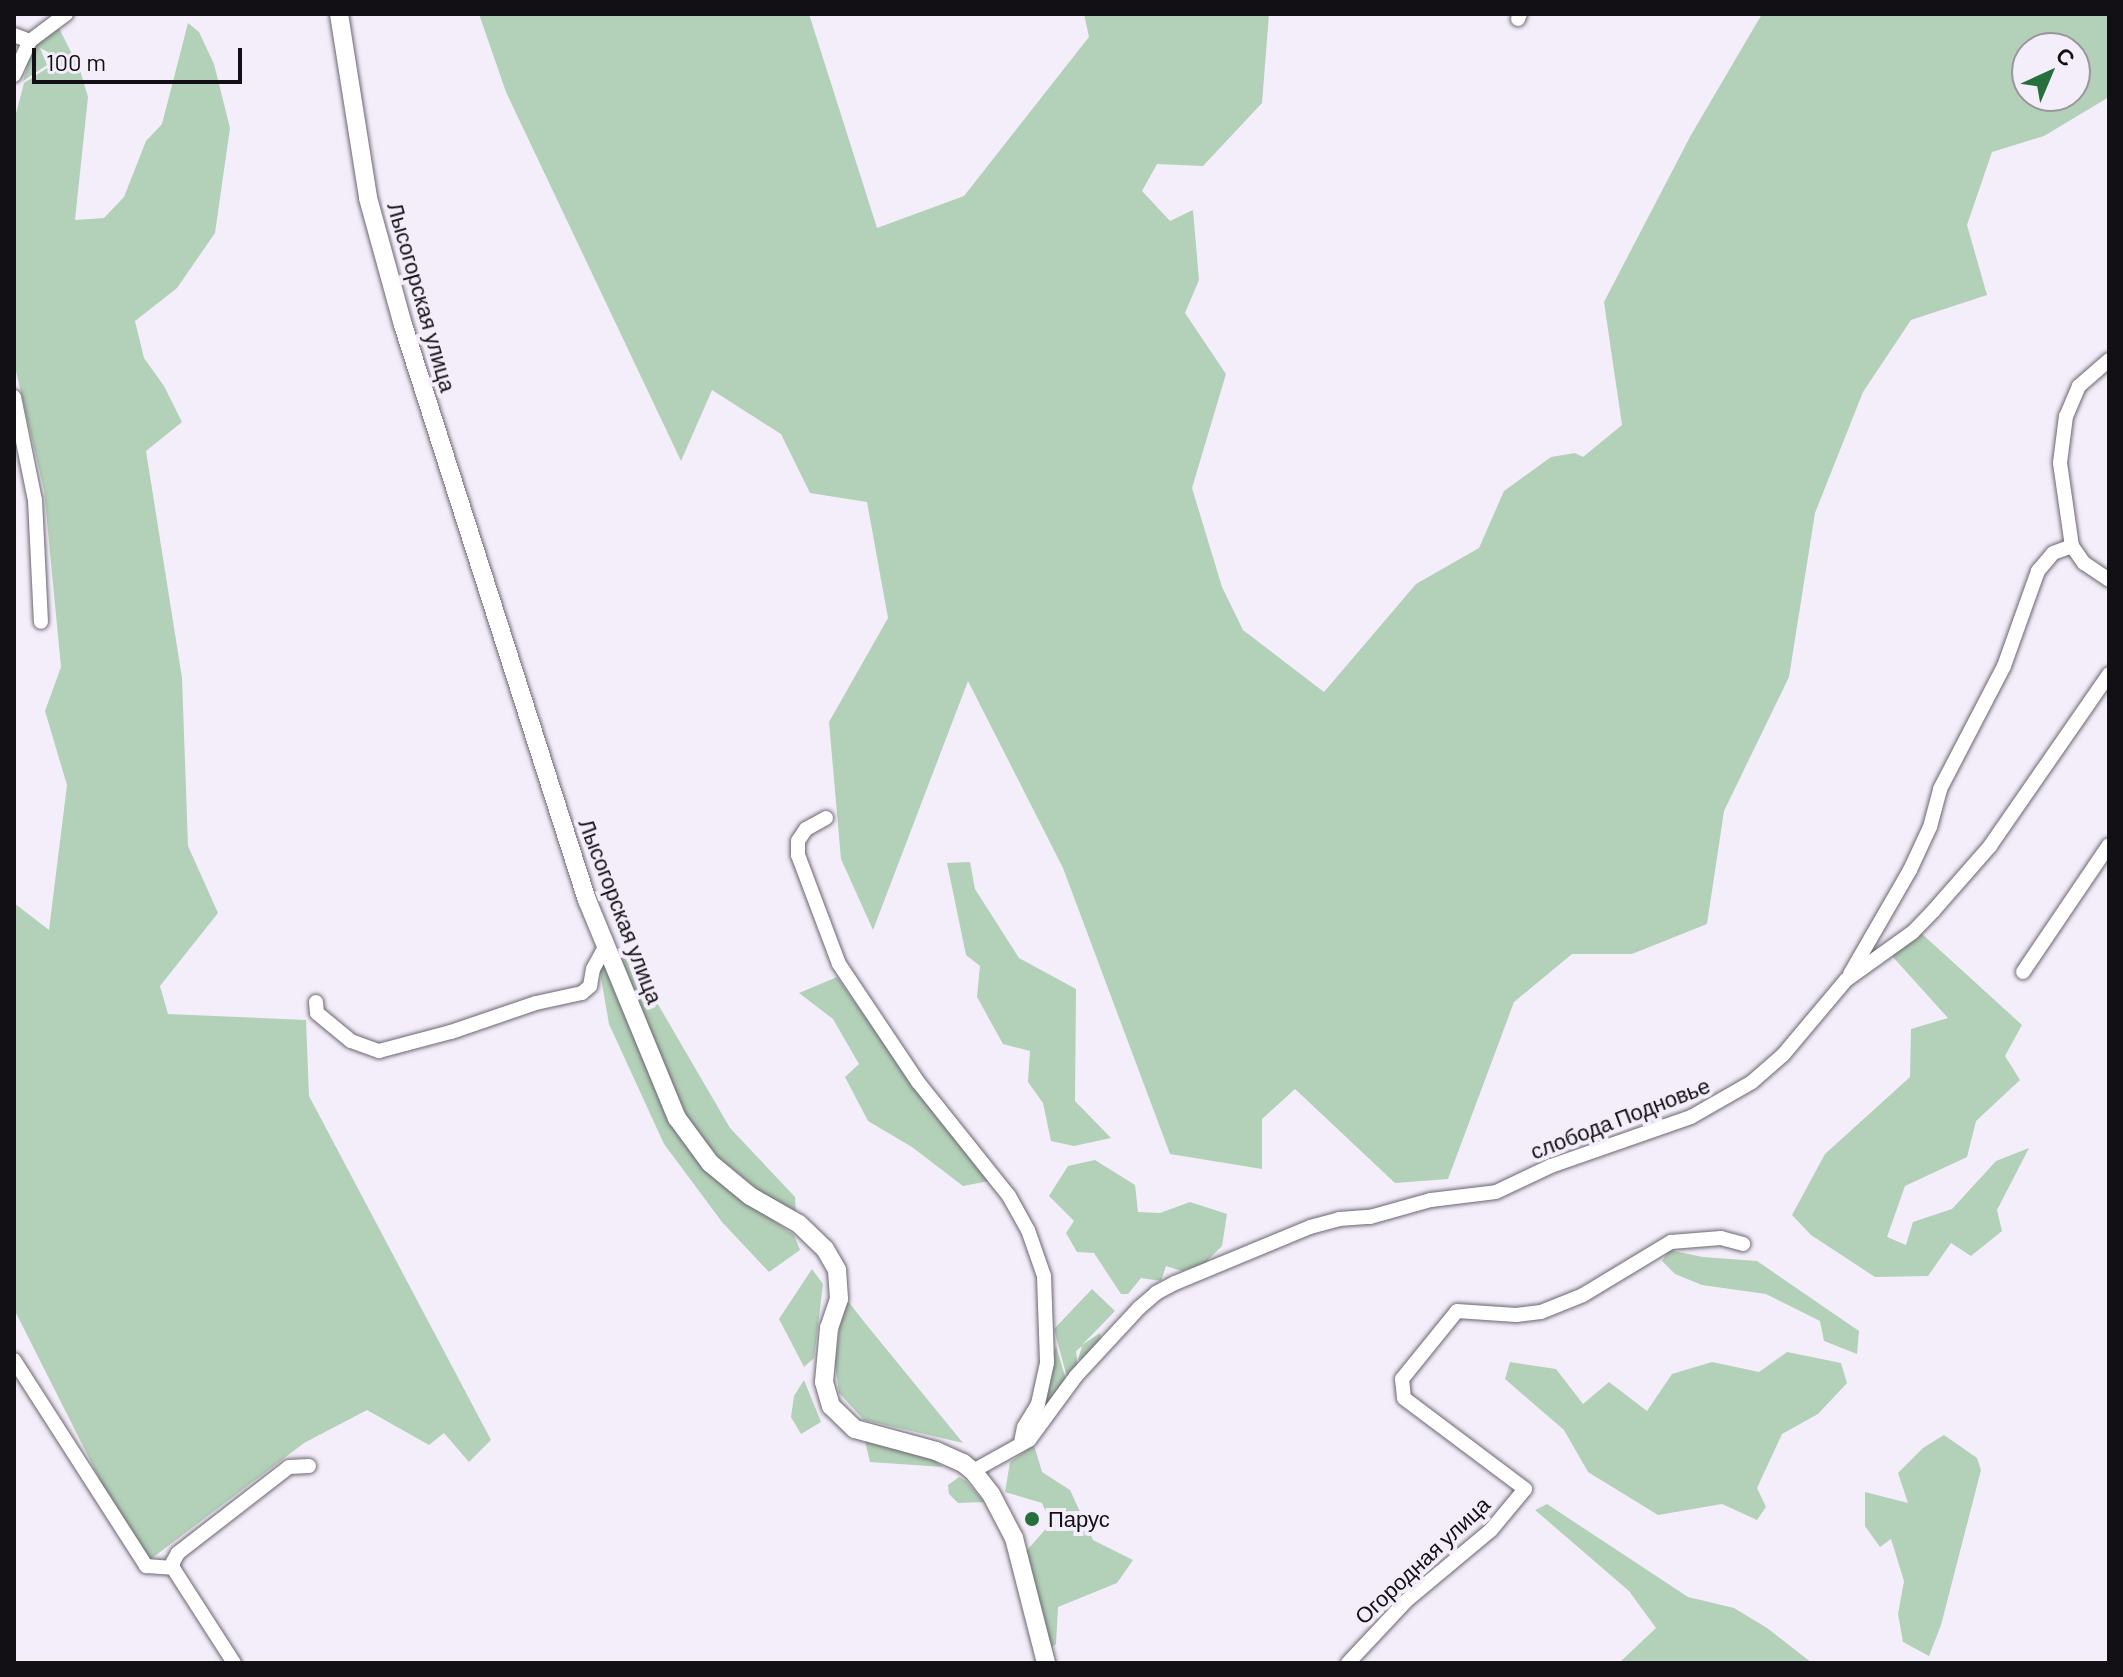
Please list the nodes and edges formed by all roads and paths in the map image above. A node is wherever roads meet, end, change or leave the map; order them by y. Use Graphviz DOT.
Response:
graph roads {
  1 [pos="66,14"];
  2 [pos="339,14"];
  3 [pos="14,35"];
  4 [pos="30,41"];
  5 [pos="14,75"];
  6 [pos="2109,360"];
  7 [pos="14,397"];
  8 [pos="2072,546"];
  9 [pos="2109,580"];
  10 [pos="41,622"];
  11 [pos="2109,674"];
  12 [pos="826,818"];
  13 [pos="2109,845"];
  14 [pos="606,946"];
  15 [pos="2023,972"];
  16 [pos="1846,980"];
  17 [pos="316,1002"];
  18 [pos="1743,1244"];
  19 [pos="14,1360"];
  20 [pos="1028,1438"];
  21 [pos="309,1466"];
  22 [pos="973,1471"];
  23 [pos="173,1568"];
  24 [pos="234,1663"];
  25 [pos="1046,1663"];
  26 [pos="1348,1663"];
  1 -- 4 [label="street"];
  2 -- 14 [label="street, Лысогорская улица"];
  3 -- 4 [label="street"];
  4 -- 5 [label="street"];
  6 -- 8 [label="street"];
  7 -- 10 [label="street"];
  8 -- 9 [label="street"];
  8 -- 16 [label="street"];
  11 -- 16 [label="street, слобода Подновье"];
  12 -- 20 [label="street"];
  13 -- 15 [label="street"];
  14 -- 17 [label="street"];
  14 -- 22 [label="street, Лысогорская улица"];
  16 -- 20 [label="street, слобода Подновье"];
  18 -- 26 [label="street, Огородная улица"];
  19 -- 23 [label="street"];
  20 -- 22 [label="street"];
  21 -- 23 [label="street"];
  22 -- 25 [label="street, Лысогорская улица"];
  23 -- 24 [label="street"];
}
